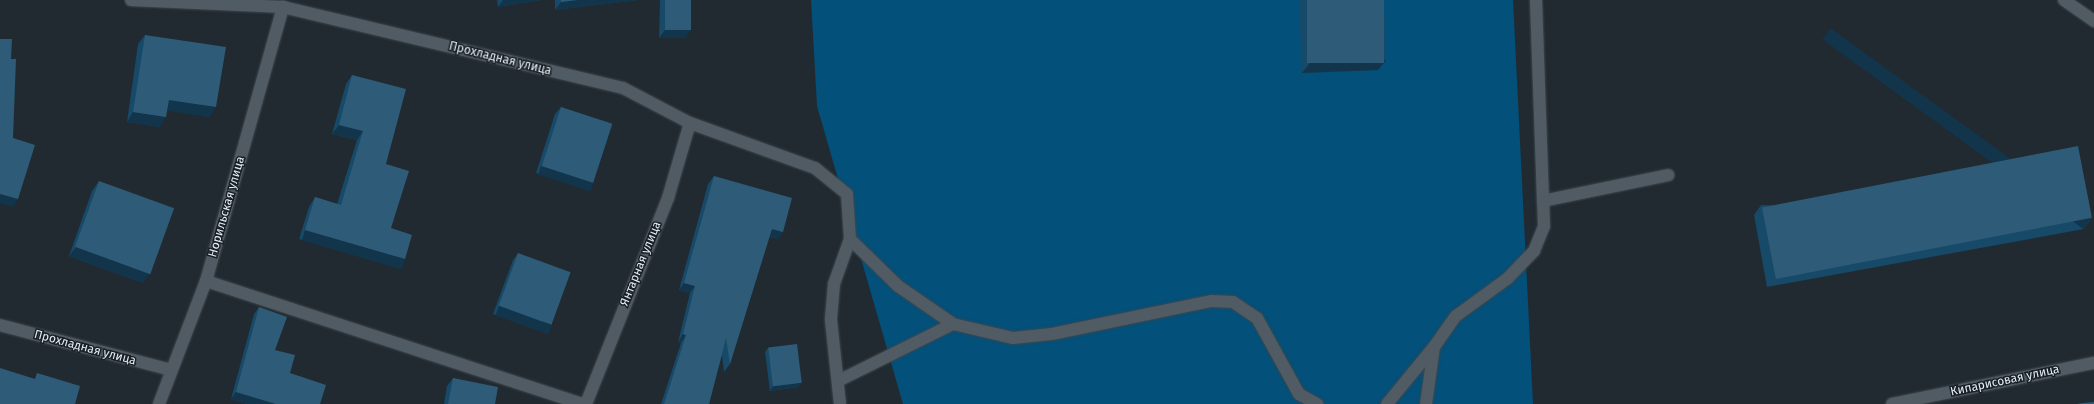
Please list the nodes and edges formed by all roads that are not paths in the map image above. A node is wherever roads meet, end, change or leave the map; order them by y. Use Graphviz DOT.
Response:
graph roads {
  1 [pos="131,0"];
  2 [pos="1536,0"];
  3 [pos="2064,0"];
  4 [pos="283,7"];
  5 [pos="2094,22"];
  6 [pos="690,122"];
  7 [pos="1668,175"];
  8 [pos="1543,201"];
  9 [pos="850,239"];
  10 [pos="206,281"];
  11 [pos="953,324"];
  12 [pos="0,325"];
  13 [pos="1434,346"];
  14 [pos="2094,363"];
  15 [pos="171,370"];
  16 [pos="838,381"];
  17 [pos="159,404"];
  18 [pos="585,404"];
  19 [pos="840,404"];
  20 [pos="1317,404"];
  21 [pos="1387,404"];
  22 [pos="1426,404"];
  23 [pos="1892,404"];
  1 -- 4 [label="street, Прохладная улица"];
  2 -- 8 [label="street"];
  3 -- 5 [label="street"];
  4 -- 6 [label="street, Прохладная улица"];
  4 -- 10 [label="street, Норильская улица"];
  6 -- 9 [label="street, Прохладная улица"];
  6 -- 18 [label="street, Янтарная улица"];
  7 -- 8 [label="street"];
  8 -- 13 [label="street"];
  9 -- 11 [label="street"];
  9 -- 16 [label="street"];
  10 -- 15 [label="street, Норильская улица"];
  10 -- 18 [label="street"];
  11 -- 16 [label="street"];
  11 -- 20 [label="street"];
  12 -- 15 [label="street, Прохладная улица"];
  13 -- 21 [label="street"];
  13 -- 22 [label="street"];
  14 -- 23 [label="street, Кипарисовая улица"];
  15 -- 17 [label="street, Норильская улица"];
  16 -- 19 [label="street"];
}
